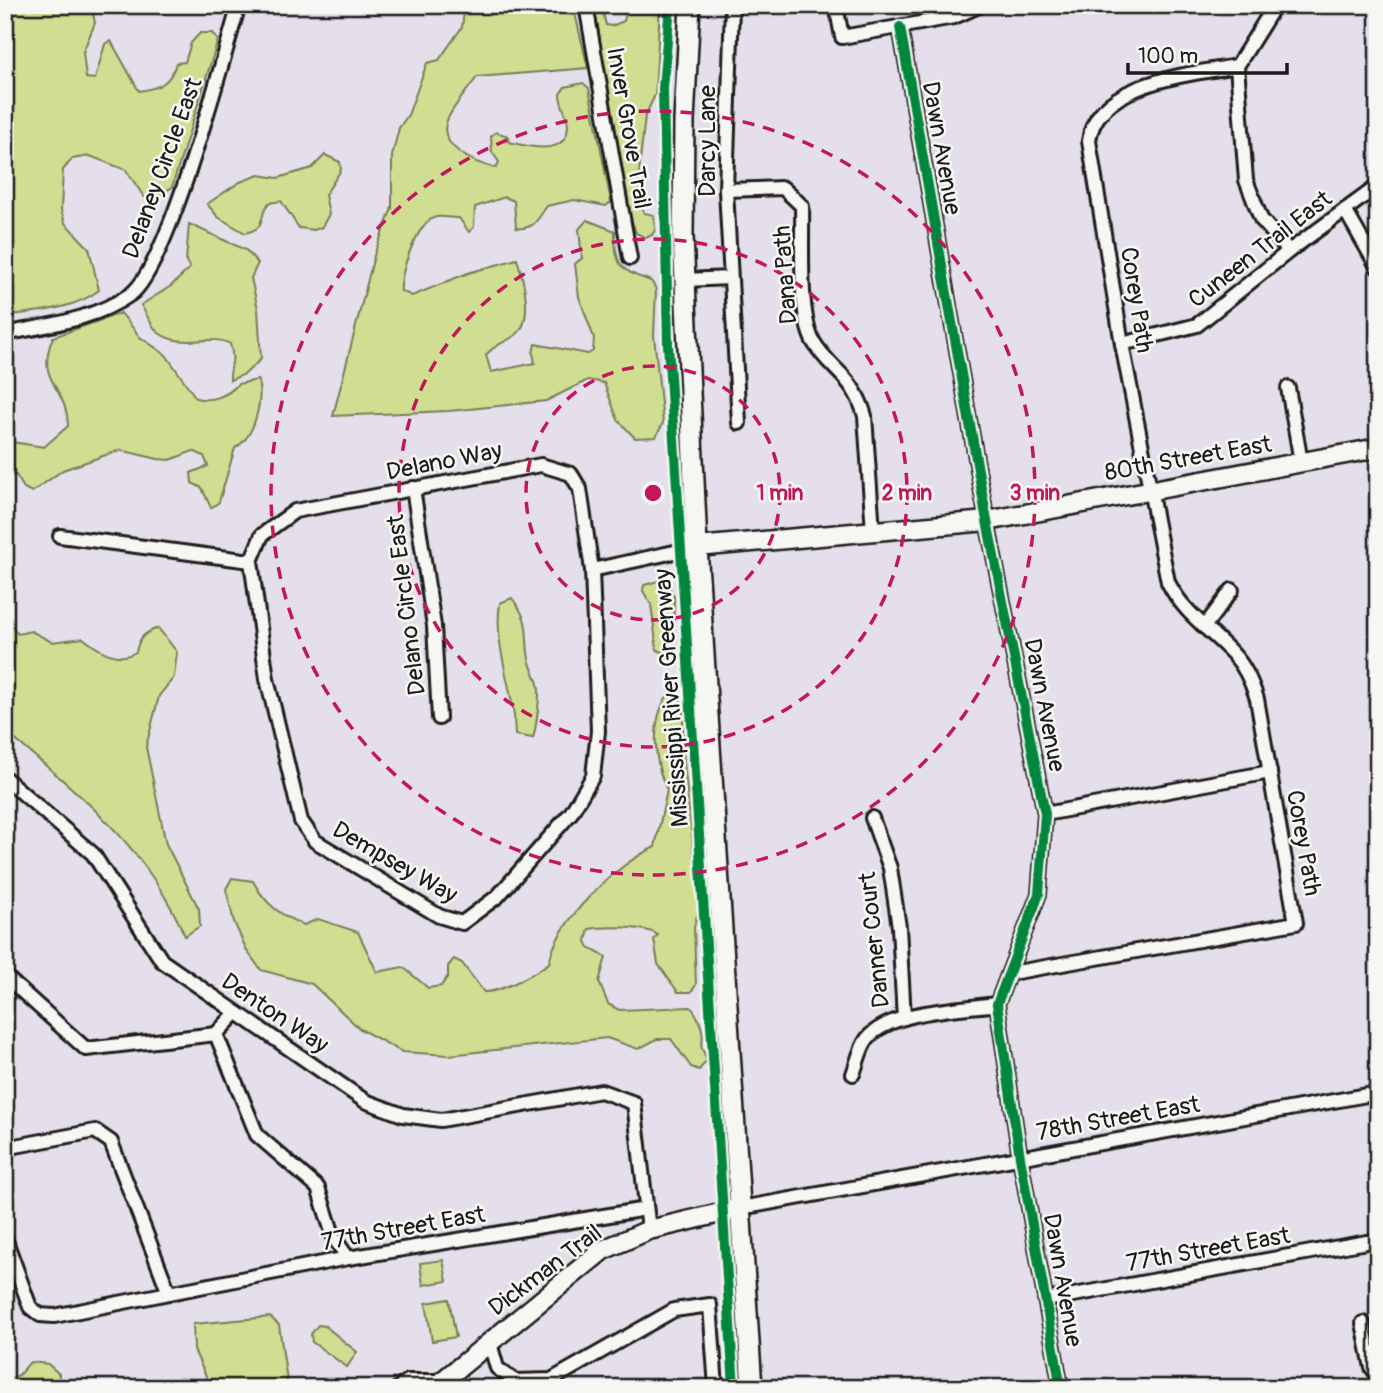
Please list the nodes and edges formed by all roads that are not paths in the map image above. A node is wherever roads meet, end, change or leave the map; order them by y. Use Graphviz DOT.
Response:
graph roads {
  1 [pos="239,5"];
  2 [pos="586,5"];
  3 [pos="690,5"];
  4 [pos="732,5"];
  5 [pos="836,5"];
  6 [pos="981,5"];
  7 [pos="1275,5"];
  8 [pos="900,27"];
  9 [pos="1237,66"];
  10 [pos="1378,186"];
  11 [pos="726,190"];
  12 [pos="1345,210"];
  13 [pos="1289,251"];
  14 [pos="630,258"];
  15 [pos="1378,268"];
  16 [pos="730,278"];
  17 [pos="685,280"];
  18 [pos="5,334"];
  19 [pos="1122,344"];
  20 [pos="1288,388"];
  21 [pos="739,423"];
  22 [pos="1378,448"];
  23 [pos="1301,462"];
  24 [pos="413,488"];
  25 [pos="1150,489"];
  26 [pos="987,521"];
  27 [pos="873,531"];
  28 [pos="60,536"];
  29 [pos="696,547"];
  30 [pos="251,561"];
  31 [pos="592,570"];
  32 [pos="1233,590"];
  33 [pos="1205,628"];
  34 [pos="439,718"];
  35 [pos="1270,772"];
  36 [pos="5,778"];
  37 [pos="1045,814"];
  38 [pos="872,818"];
  39 [pos="1011,973"];
  40 [pos="5,975"];
  41 [pos="997,1004"];
  42 [pos="236,1013"];
  43 [pos="904,1018"];
  44 [pos="216,1034"];
  45 [pos="853,1074"];
  46 [pos="1378,1093"];
  47 [pos="5,1147"];
  48 [pos="1020,1157"];
  49 [pos="741,1208"];
  50 [pos="646,1209"];
  51 [pos="649,1230"];
  52 [pos="5,1238"];
  53 [pos="1378,1240"];
  54 [pos="348,1258"];
  55 [pos="169,1293"];
  56 [pos="1046,1300"];
  57 [pos="1363,1323"];
  58 [pos="490,1343"];
  59 [pos="1378,1375"];
  60 [pos="438,1384"];
  61 [pos="398,1388"];
  62 [pos="716,1388"];
  63 [pos="752,1388"];
  64 [pos="1061,1388"];
  1 -- 18 [label="street, Delaney Circle East"];
  2 -- 14 [label="street, Inver Grove Trail"];
  3 -- 17 [label="main road"];
  4 -- 11 [label="street, Darcy Lane"];
  5 -- 8 [label="street"];
  6 -- 8 [label="street"];
  7 -- 9 [label="street"];
  8 -- 26 [label="street, Dawn Avenue"];
  9 -- 13 [label="street"];
  9 -- 19 [label="street, Corey Path"];
  10 -- 12 [label="street, Cuneen Trail East"];
  11 -- 16 [label="street, Darcy Lane"];
  11 -- 27 [label="street, Dana Path"];
  12 -- 13 [label="street, Cuneen Trail East"];
  12 -- 15 [label="street"];
  13 -- 19 [label="street, Cuneen Trail East"];
  16 -- 17 [label="street"];
  16 -- 21 [label="street, Darcy Lane"];
  17 -- 29 [label="main road"];
  19 -- 25 [label="street, Corey Path"];
  20 -- 23 [label="street"];
  22 -- 23 [label="street, 80th Street East"];
  23 -- 25 [label="street, 80th Street East"];
  24 -- 30 [label="street, Delano Way"];
  24 -- 31 [label="street, Delano Way"];
  24 -- 34 [label="street, Delano Circle East"];
  25 -- 26 [label="street, 80th Street East"];
  25 -- 33 [label="street, Corey Path"];
  26 -- 27 [label="street, 80th Street East"];
  26 -- 37 [label="street, Dawn Avenue"];
  27 -- 29 [label="street, 80th Street East"];
  28 -- 30 [label="street"];
  29 -- 31 [label="street, 80th Street East"];
  29 -- 49 [label="main road"];
  30 -- 31 [label="street, Dempsey Way"];
  32 -- 33 [label="street"];
  33 -- 35 [label="street, Corey Path"];
  35 -- 37 [label="street"];
  35 -- 39 [label="street, Corey Path"];
  36 -- 42 [label="street, Denton Way"];
  37 -- 39 [label="street, Dawn Avenue"];
  38 -- 43 [label="street, Danner Court"];
  39 -- 41 [label="street, Dawn Avenue"];
  40 -- 44 [label="street"];
  41 -- 43 [label="street"];
  41 -- 48 [label="street, Dawn Avenue"];
  42 -- 44 [label="street"];
  42 -- 50 [label="street, Denton Way"];
  43 -- 45 [label="street"];
  44 -- 54 [label="street"];
  46 -- 48 [label="street, 78th Street East"];
  47 -- 55 [label="street"];
  48 -- 49 [label="street, 78th Street East"];
  48 -- 56 [label="street, Dawn Avenue"];
  49 -- 51 [label="street, Dickman Trail"];
  49 -- 63 [label="main road"];
  50 -- 51 [label="street"];
  50 -- 54 [label="street, 77th Street East"];
  51 -- 58 [label="street, Dickman Trail"];
  52 -- 55 [label="street, 77th Street East"];
  53 -- 56 [label="street, 77th Street East"];
  54 -- 55 [label="street, 77th Street East"];
  56 -- 64 [label="street, Dawn Avenue"];
  57 -- 59 [label="street"];
  58 -- 60 [label="street, Dickman Trail"];
  58 -- 62 [label="street"];
  60 -- 61 [label="street"];
}
